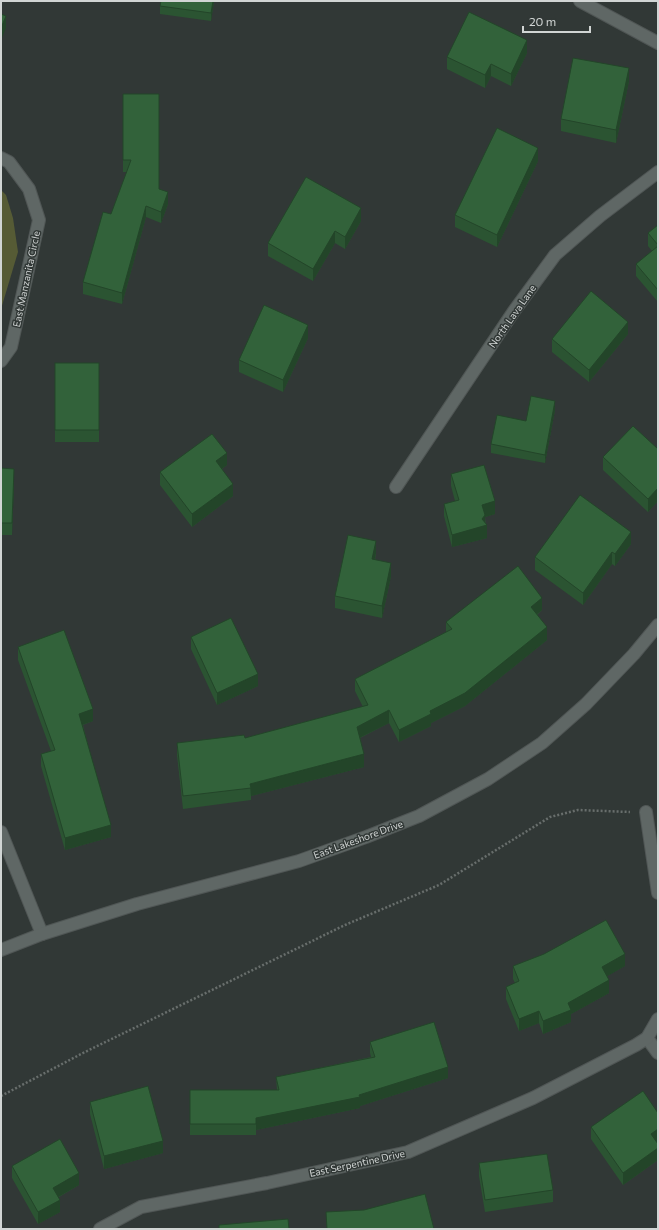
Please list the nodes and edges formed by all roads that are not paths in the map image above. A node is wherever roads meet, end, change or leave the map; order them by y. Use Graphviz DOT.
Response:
graph roads {
  1 [pos="580,1"];
  2 [pos="658,43"];
  3 [pos="1,158"];
  4 [pos="658,172"];
  5 [pos="1,361"];
  6 [pos="396,487"];
  7 [pos="658,625"];
  8 [pos="646,812"];
  9 [pos="1,832"];
  10 [pos="658,893"];
  11 [pos="42,934"];
  12 [pos="1,950"];
  13 [pos="658,1019"];
  14 [pos="648,1038"];
  15 [pos="658,1053"];
  16 [pos="100,1229"];
  1 -- 2 [label="street"];
  3 -- 5 [label="street, East Manzanita Circle"];
  4 -- 6 [label="street, North Lava Lane"];
  7 -- 11 [label="street, East Lakeshore Drive"];
  8 -- 10 [label="street"];
  9 -- 11 [label="street"];
  11 -- 12 [label="street, East Lakeshore Drive"];
  13 -- 14 [label="street"];
  14 -- 15 [label="street"];
  14 -- 16 [label="street, East Serpentine Drive"];
}
